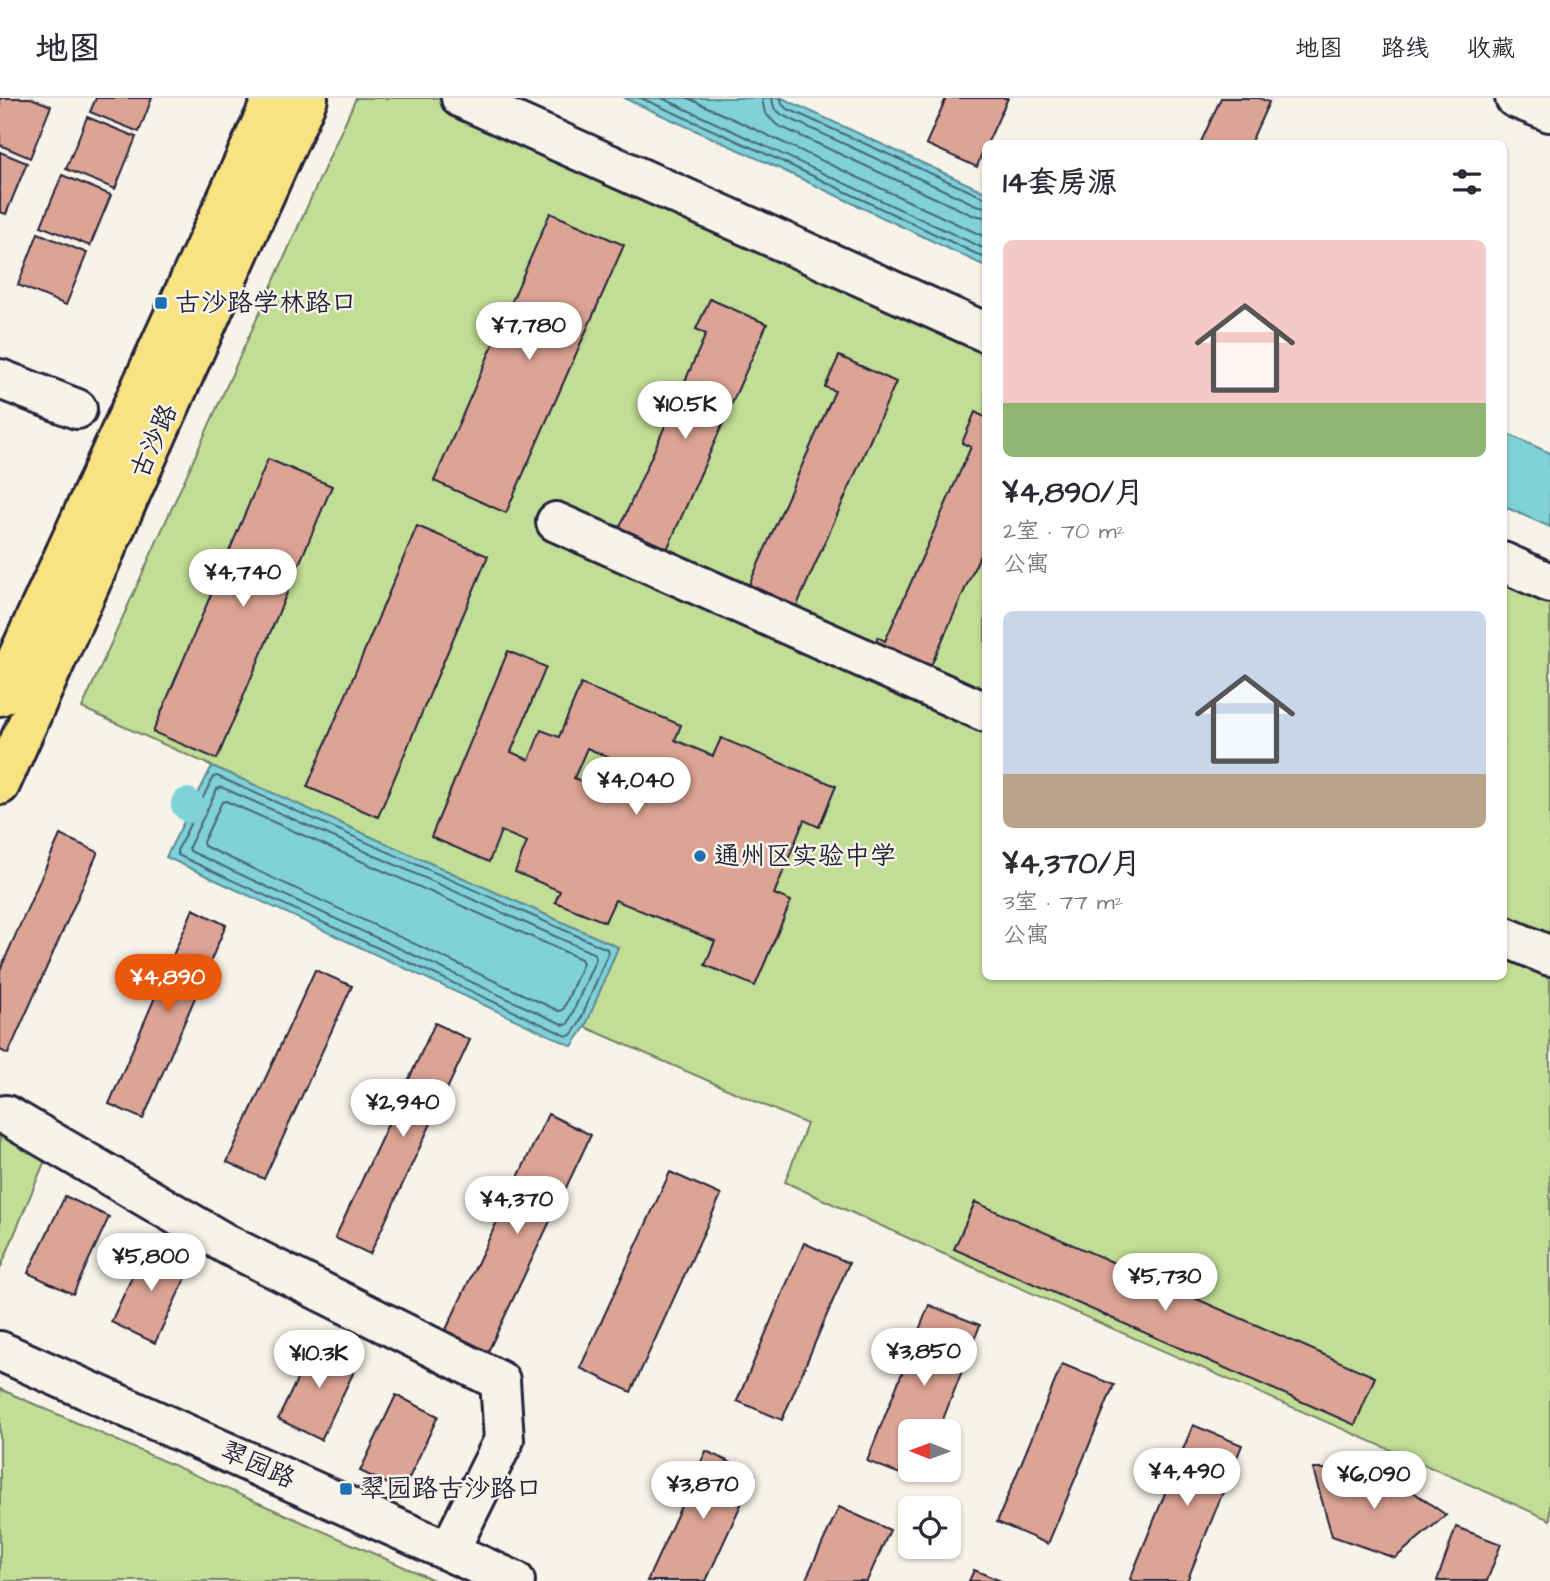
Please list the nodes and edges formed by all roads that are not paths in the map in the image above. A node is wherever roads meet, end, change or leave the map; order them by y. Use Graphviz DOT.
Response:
graph roads {
  1 [pos="273,98"];
  2 [pos="308,98"];
  3 [pos="461,98"];
  4 [pos="1515,98"];
  5 [pos="1550,112"];
  6 [pos="982,331"];
  7 [pos="0,379"];
  8 [pos="77,409"];
  9 [pos="556,522"];
  10 [pos="1507,564"];
  11 [pos="1550,583"];
  12 [pos="0,696"];
  13 [pos="982,711"];
  14 [pos="0,785"];
  15 [pos="1507,938"];
  16 [pos="1550,956"];
  17 [pos="6,1115"];
  18 [pos="0,1351"];
  19 [pos="449,1550"];
  20 [pos="515,1581"];
  1 -- 12 [label="main road, 古沙路"];
  2 -- 14 [label="main road, 古沙路"];
  3 -- 6 [label="street"];
  4 -- 5 [label="street"];
  7 -- 8 [label="street"];
  9 -- 13 [label="street"];
  10 -- 11 [label="street"];
  15 -- 16 [label="street"];
  17 -- 19 [label="street"];
  18 -- 19 [label="street, 翠园路"];
  19 -- 20 [label="street, 翠园路"];
}
